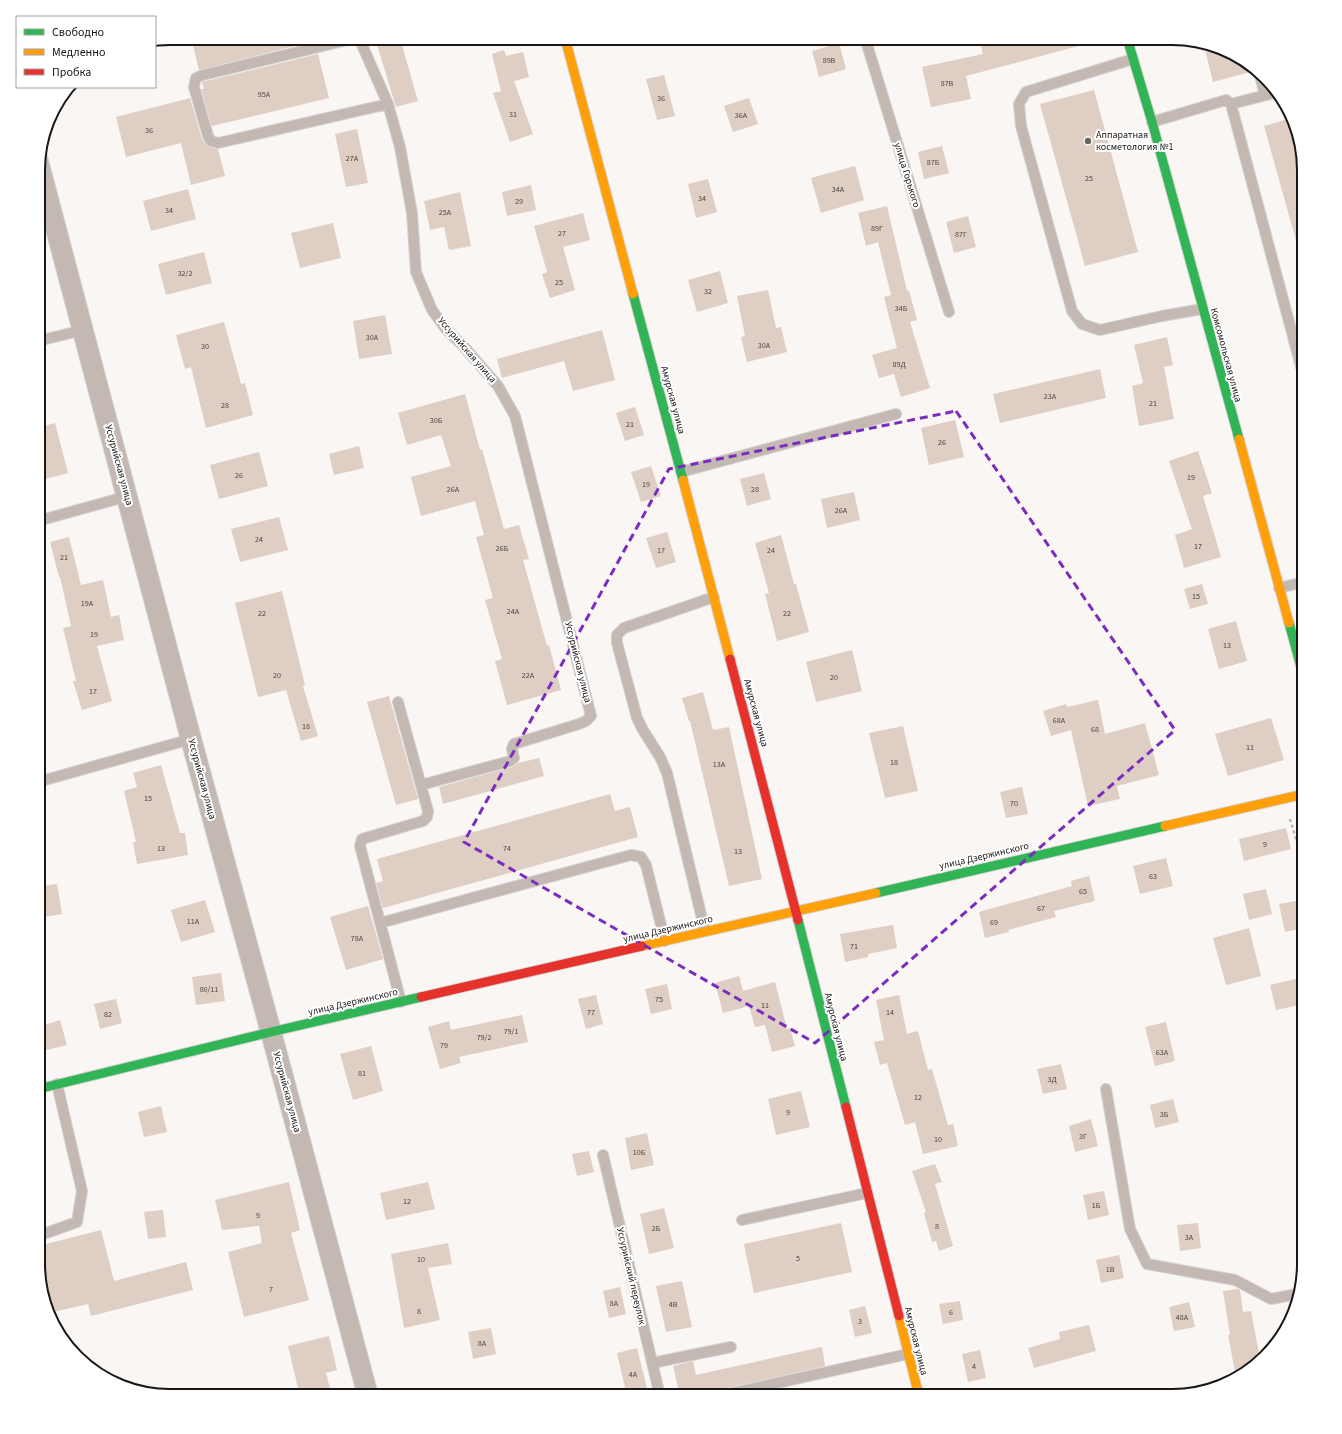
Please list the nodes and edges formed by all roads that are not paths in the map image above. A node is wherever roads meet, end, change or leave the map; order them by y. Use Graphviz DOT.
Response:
graph roads {
  1 [pos="327,45"];
  2 [pos="362,45"];
  3 [pos="567,45"];
  4 [pos="867,45"];
  5 [pos="1129,45"];
  6 [pos="1132,59"];
  7 [pos="1263,85"];
  8 [pos="1271,94"];
  9 [pos="1266,95"];
  10 [pos="388,104"];
  11 [pos="1231,104"];
  12 [pos="1152,122"];
  13 [pos="45,187"];
  14 [pos="1202,309"];
  15 [pos="949,312"];
  16 [pos="83,330"];
  17 [pos="45,339"];
  18 [pos="1297,352"];
  19 [pos="896,414"];
  20 [pos="681,472"];
  21 [pos="128,496"];
  22 [pos="45,519"];
  23 [pos="1297,584"];
  24 [pos="1279,588"];
  25 [pos="714,597"];
  26 [pos="1297,653"];
  27 [pos="398,702"];
  28 [pos="191,739"];
  29 [pos="45,780"];
  30 [pos="421,785"];
  31 [pos="1297,796"];
  32 [pos="796,911"];
  33 [pos="380,922"];
  34 [pos="705,931"];
  35 [pos="665,941"];
  36 [pos="401,1002"];
  37 [pos="271,1032"];
  38 [pos="57,1084"];
  39 [pos="45,1087"];
  40 [pos="1106,1089"];
  41 [pos="603,1155"];
  42 [pos="867,1193"];
  43 [pos="742,1220"];
  44 [pos="45,1233"];
  45 [pos="1293,1295"];
  46 [pos="731,1347"];
  47 [pos="908,1354"];
  48 [pos="652,1363"];
  49 [pos="366,1389"];
  50 [pos="658,1389"];
  51 [pos="770,1389"];
  52 [pos="917,1389"];
  1 -- 10 [label="lane"];
  2 -- 10 [label="lane, Уссурийская улица"];
  3 -- 20 [label="street, Амурская улица"];
  4 -- 15 [label="lane, улица Горького"];
  5 -- 6 [label="street, Комсомольская улица"];
  6 -- 12 [label="street, Комсомольская улица"];
  6 -- 14 [label="lane"];
  7 -- 9 [label="lane"];
  8 -- 9 [label="lane"];
  9 -- 11 [label="lane"];
  10 -- 30 [label="lane, Уссурийская улица"];
  11 -- 12 [label="lane"];
  11 -- 18 [label="lane"];
  12 -- 14 [label="street, Комсомольская улица"];
  13 -- 16 [label="street, Уссурийская улица"];
  14 -- 24 [label="street, Комсомольская улица"];
  16 -- 17 [label="lane"];
  16 -- 21 [label="street, Уссурийская улица"];
  19 -- 20 [label="lane"];
  20 -- 25 [label="street, Амурская улица"];
  21 -- 22 [label="lane"];
  21 -- 28 [label="street, Уссурийская улица"];
  23 -- 24 [label="lane"];
  24 -- 26 [label="street, Комсомольская улица"];
  25 -- 32 [label="street, Амурская улица"];
  25 -- 34 [label="lane"];
  27 -- 30 [label="lane"];
  28 -- 29 [label="lane"];
  28 -- 37 [label="street, Уссурийская улица"];
  30 -- 33 [label="lane"];
  31 -- 32 [label="street, улица Дзержинского"];
  32 -- 34 [label="street, улица Дзержинского"];
  32 -- 42 [label="street, Амурская улица"];
  33 -- 35 [label="lane"];
  33 -- 36 [label="lane"];
  34 -- 35 [label="street, улица Дзержинского"];
  35 -- 36 [label="street, улица Дзержинского"];
  36 -- 37 [label="street, улица Дзержинского"];
  37 -- 38 [label="street, улица Дзержинского"];
  37 -- 49 [label="street, Уссурийская улица"];
  38 -- 39 [label="street, улица Дзержинского"];
  38 -- 44 [label="lane"];
  40 -- 45 [label="lane"];
  41 -- 48 [label="lane, Уссурийский переулок"];
  42 -- 43 [label="lane"];
  42 -- 47 [label="street, Амурская улица"];
  46 -- 48 [label="lane"];
  47 -- 51 [label="lane"];
  47 -- 52 [label="street, Амурская улица"];
  48 -- 50 [label="lane, Уссурийский переулок"];
}
